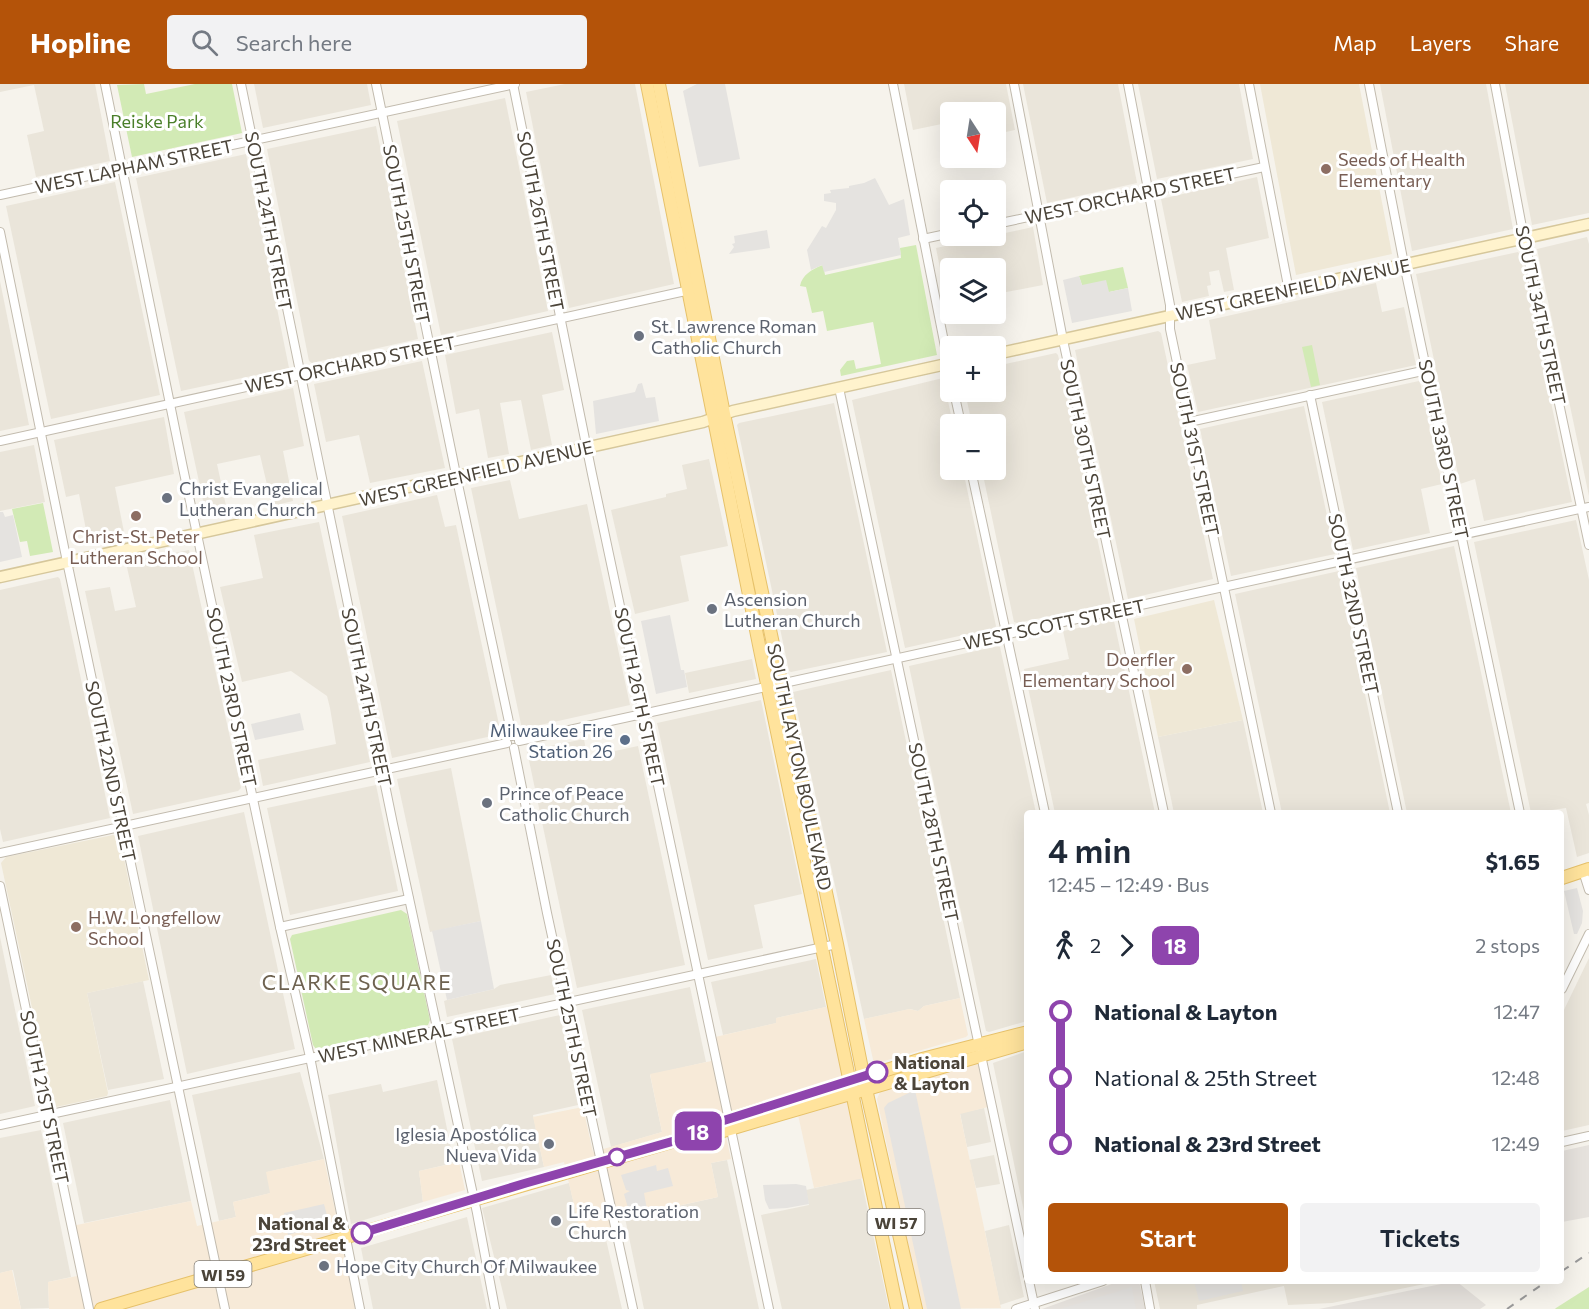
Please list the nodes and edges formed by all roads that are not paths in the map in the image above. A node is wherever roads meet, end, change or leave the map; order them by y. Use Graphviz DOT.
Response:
graph roads {
  1 [pos="105,84"];
  2 [pos="241,84"];
  3 [pos="376,84"];
  4 [pos="514,84"];
  5 [pos="647,84"];
  6 [pos="658,84"];
  7 [pos="893,84"];
  8 [pos="1014,84"];
  9 [pos="1128,84"];
  10 [pos="1249,84"];
  11 [pos="1369,84"];
  12 [pos="1495,84"];
  13 [pos="383,113"];
  14 [pos="253,140"];
  15 [pos="1264,167"];
  16 [pos="123,169"];
  17 [pos="1149,191"];
  18 [pos="0,195"];
  19 [pos="1040,214"];
  20 [pos="1006,222"];
  21 [pos="1589,224"];
  22 [pos="0,232"];
  23 [pos="940,235"];
  24 [pos="1524,238"];
  25 [pos="923,239"];
  26 [pos="1404,264"];
  27 [pos="694,290"];
  28 [pos="1289,291"];
  29 [pos="1170,316"];
  30 [pos="561,320"];
  31 [pos="944,336"];
  32 [pos="1063,340"];
  33 [pos="430,348"];
  34 [pos="1006,352"];
  35 [pos="940,365"];
  36 [pos="1427,370"];
  37 [pos="300,375"];
  38 [pos="839,388"];
  39 [pos="1310,395"];
  40 [pos="171,404"];
  41 [pos="719,416"];
  42 [pos="1189,422"];
  43 [pos="40,432"];
  44 [pos="0,441"];
  45 [pos="587,448"];
  46 [pos="456,478"];
  47 [pos="973,480"];
  48 [pos="328,506"];
  49 [pos="1585,508"];
  50 [pos="197,534"];
  51 [pos="1462,534"];
  52 [pos="1589,545"];
  53 [pos="1345,560"];
  54 [pos="68,563"];
  55 [pos="0,578"];
  56 [pos="1224,587"];
  57 [pos="1120,609"];
  58 [pos="1007,634"];
  59 [pos="897,659"];
  60 [pos="783,683"];
  61 [pos="767,687"];
  62 [pos="643,714"];
  63 [pos="513,742"];
  64 [pos="382,770"];
  65 [pos="254,798"];
  66 [pos="1044,810"];
  67 [pos="1163,810"];
  68 [pos="1270,810"];
  69 [pos="1397,810"];
  70 [pos="1519,810"];
  71 [pos="123,826"];
  72 [pos="0,853"];
  73 [pos="1586,870"];
  74 [pos="1564,877"];
  75 [pos="0,886"];
  76 [pos="1588,887"];
  77 [pos="409,899"];
  78 [pos="280,927"];
  79 [pos="1589,934"];
  80 [pos="837,944"];
  81 [pos="823,947"];
  82 [pos="698,974"];
  83 [pos="1564,985"];
  84 [pos="567,1003"];
  85 [pos="438,1031"];
  86 [pos="1024,1034"];
  87 [pos="1024,1043"];
  88 [pos="980,1050"];
  89 [pos="310,1058"];
  90 [pos="865,1083"];
  91 [pos="177,1086"];
  92 [pos="850,1088"];
  93 [pos="49,1114"];
  94 [pos="729,1124"];
  95 [pos="0,1125"];
  96 [pos="1589,1136"];
  97 [pos="1564,1142"];
  98 [pos="601,1161"];
  99 [pos="868,1173"];
  100 [pos="474,1199"];
  101 [pos="893,1209"];
  102 [pos="345,1238"];
  103 [pos="1024,1256"];
  104 [pos="218,1275"];
  105 [pos="1030,1284"];
  106 [pos="1095,1284"];
  107 [pos="1146,1284"];
  108 [pos="1034,1306"];
  109 [pos="89,1309"];
  110 [pos="101,1309"];
  111 [pos="225,1309"];
  112 [pos="360,1309"];
  113 [pos="495,1309"];
  114 [pos="633,1309"];
  115 [pos="769,1309"];
  116 [pos="897,1309"];
  117 [pos="916,1309"];
  118 [pos="1016,1309"];
  119 [pos="1150,1309"];
  1 -- 16 [label="street, SOUTH 23RD STREET"];
  2 -- 14 [label="street, SOUTH 24TH STREET"];
  3 -- 13 [label="street, SOUTH 25TH STREET"];
  4 -- 13 [label="street, WEST LAPHAM STREET"];
  4 -- 30 [label="street, SOUTH 26TH STREET"];
  5 -- 27 [label="main road, SOUTH LAYTON BOULEVARD"];
  6 -- 27 [label="main road, SOUTH LAYTON BOULEVARD"];
  7 -- 25 [label="street"];
  8 -- 19 [label="street, SOUTH 30TH STREET"];
  9 -- 17 [label="street, SOUTH 31ST STREET"];
  10 -- 15 [label="street"];
  11 -- 26 [label="street, SOUTH 33RD STREET"];
  12 -- 24 [label="street, SOUTH 34TH STREET"];
  13 -- 14 [label="street, WEST LAPHAM STREET"];
  13 -- 33 [label="street, SOUTH 25TH STREET"];
  14 -- 16 [label="street, WEST LAPHAM STREET"];
  14 -- 37 [label="street, SOUTH 24TH STREET"];
  15 -- 17 [label="street, WEST ORCHARD STREET"];
  15 -- 28 [label="street"];
  16 -- 18 [label="street, WEST LAPHAM STREET"];
  16 -- 40 [label="street, SOUTH 23RD STREET"];
  17 -- 19 [label="street, WEST ORCHARD STREET"];
  17 -- 29 [label="street, SOUTH 31ST STREET"];
  19 -- 20 [label="street, WEST ORCHARD STREET"];
  19 -- 32 [label="street, SOUTH 30TH STREET"];
  21 -- 24 [label="main road, WEST GREENFIELD AVENUE"];
  22 -- 43 [label="street, SOUTH 22ND STREET"];
  23 -- 25 [label="street"];
  24 -- 26 [label="main road, WEST GREENFIELD AVENUE"];
  24 -- 49 [label="street, SOUTH 34TH STREET"];
  25 -- 31 [label="street"];
  26 -- 28 [label="main road, WEST GREENFIELD AVENUE"];
  26 -- 36 [label="street, SOUTH 33RD STREET"];
  27 -- 30 [label="street, WEST ORCHARD STREET"];
  27 -- 41 [label="main road, SOUTH LAYTON BOULEVARD"];
  28 -- 29 [label="main road, WEST GREENFIELD AVENUE"];
  29 -- 32 [label="main road, WEST GREENFIELD AVENUE"];
  29 -- 42 [label="street, SOUTH 31ST STREET"];
  30 -- 33 [label="street, WEST ORCHARD STREET"];
  30 -- 45 [label="street, SOUTH 26TH STREET"];
  32 -- 34 [label="main road, WEST GREENFIELD AVENUE"];
  32 -- 57 [label="street, SOUTH 30TH STREET"];
  33 -- 37 [label="street, WEST ORCHARD STREET"];
  33 -- 46 [label="street, SOUTH 25TH STREET"];
  35 -- 38 [label="main road, WEST GREENFIELD AVENUE"];
  36 -- 39 [label="street"];
  36 -- 51 [label="street, SOUTH 33RD STREET"];
  37 -- 40 [label="street, WEST ORCHARD STREET"];
  37 -- 48 [label="street, SOUTH 24TH STREET"];
  38 -- 41 [label="main road, WEST GREENFIELD AVENUE"];
  38 -- 59 [label="street, SOUTH 28TH STREET"];
  39 -- 42 [label="street"];
  39 -- 53 [label="street, SOUTH 32ND STREET"];
  40 -- 43 [label="street, WEST ORCHARD STREET"];
  40 -- 50 [label="street, SOUTH 23RD STREET"];
  41 -- 45 [label="main road, WEST GREENFIELD AVENUE"];
  41 -- 60 [label="main road, SOUTH LAYTON BOULEVARD"];
  41 -- 61 [label="main road, SOUTH LAYTON BOULEVARD"];
  42 -- 56 [label="street, SOUTH 31ST STREET"];
  43 -- 44 [label="street, WEST ORCHARD STREET"];
  43 -- 54 [label="street, SOUTH 22ND STREET"];
  45 -- 46 [label="main road, WEST GREENFIELD AVENUE"];
  45 -- 62 [label="street, SOUTH 26TH STREET"];
  46 -- 48 [label="main road, WEST GREENFIELD AVENUE"];
  46 -- 63 [label="street, SOUTH 25TH STREET"];
  47 -- 58 [label="street"];
  48 -- 50 [label="main road, WEST GREENFIELD AVENUE"];
  48 -- 64 [label="street, SOUTH 24TH STREET"];
  49 -- 51 [label="street, WEST SCOTT STREET"];
  49 -- 52 [label="street, SOUTH 34TH STREET"];
  50 -- 54 [label="main road, WEST GREENFIELD AVENUE"];
  50 -- 65 [label="street, SOUTH 23RD STREET"];
  51 -- 53 [label="street, WEST SCOTT STREET"];
  51 -- 70 [label="street, SOUTH 33RD STREET"];
  53 -- 56 [label="street, WEST SCOTT STREET"];
  53 -- 69 [label="street, SOUTH 32ND STREET"];
  54 -- 55 [label="main road, WEST GREENFIELD AVENUE"];
  54 -- 71 [label="street, SOUTH 22ND STREET"];
  56 -- 57 [label="street, WEST SCOTT STREET"];
  56 -- 68 [label="street, SOUTH 31ST STREET"];
  57 -- 58 [label="street, WEST SCOTT STREET"];
  57 -- 67 [label="street, SOUTH 30TH STREET"];
  58 -- 59 [label="street, WEST SCOTT STREET"];
  58 -- 66 [label="street"];
  59 -- 60 [label="street, WEST SCOTT STREET"];
  59 -- 88 [label="street, SOUTH 28TH STREET"];
  60 -- 61 [label="street, WEST SCOTT STREET"];
  60 -- 80 [label="main road, SOUTH LAYTON BOULEVARD"];
  61 -- 62 [label="street, WEST SCOTT STREET"];
  61 -- 81 [label="main road, SOUTH LAYTON BOULEVARD"];
  62 -- 63 [label="street, WEST SCOTT STREET"];
  62 -- 82 [label="street, SOUTH 26TH STREET"];
  63 -- 64 [label="street, WEST SCOTT STREET"];
  63 -- 84 [label="street, SOUTH 25TH STREET"];
  64 -- 65 [label="street, WEST SCOTT STREET"];
  64 -- 77 [label="street, SOUTH 24TH STREET"];
  65 -- 71 [label="street, WEST SCOTT STREET"];
  65 -- 78 [label="street, SOUTH 23RD STREET"];
  71 -- 72 [label="street, WEST SCOTT STREET"];
  71 -- 91 [label="street, SOUTH 22ND STREET"];
  73 -- 74 [label="main road"];
  73 -- 76 [label="street"];
  75 -- 93 [label="street, SOUTH 21ST STREET"];
  77 -- 78 [label="street"];
  77 -- 85 [label="street, SOUTH 24TH STREET"];
  78 -- 89 [label="street, SOUTH 23RD STREET"];
  79 -- 83 [label="street"];
  80 -- 81 [label="street, WEST MINERAL STREET"];
  80 -- 90 [label="main road, SOUTH LAYTON BOULEVARD"];
  81 -- 82 [label="street, WEST MINERAL STREET"];
  81 -- 92 [label="main road, SOUTH LAYTON BOULEVARD"];
  82 -- 84 [label="street, WEST MINERAL STREET"];
  82 -- 94 [label="street, SOUTH 26TH STREET"];
  84 -- 85 [label="street, WEST MINERAL STREET"];
  84 -- 98 [label="street, SOUTH 25TH STREET"];
  85 -- 89 [label="street, WEST MINERAL STREET"];
  85 -- 100 [label="street, SOUTH 24TH STREET"];
  86 -- 88 [label="main road, WI 59"];
  87 -- 88 [label="main road, WI 59"];
  88 -- 90 [label="main road, WI 59"];
  88 -- 103 [label="street, SOUTH 28TH STREET"];
  89 -- 91 [label="street, WEST MINERAL STREET"];
  89 -- 102 [label="street, SOUTH 23RD STREET"];
  90 -- 92 [label="main road, WI 59"];
  90 -- 101 [label="main road, SOUTH LAYTON BOULEVARD / WI 57"];
  91 -- 93 [label="street, WEST MINERAL STREET"];
  91 -- 104 [label="street, SOUTH 22ND STREET"];
  92 -- 94 [label="main road, WI 59"];
  92 -- 99 [label="main road, SOUTH LAYTON BOULEVARD / WI 57"];
  93 -- 95 [label="street, WEST MINERAL STREET"];
  93 -- 109 [label="street, SOUTH 21ST STREET"];
  94 -- 98 [label="main road, WI 59"];
  94 -- 115 [label="street, SOUTH 26TH STREET"];
  96 -- 97 [label="street"];
  98 -- 100 [label="main road, WI 59"];
  98 -- 114 [label="street, SOUTH 25TH STREET"];
  99 -- 101 [label="main road"];
  99 -- 116 [label="main road, SOUTH LAYTON BOULEVARD / WI 57"];
  100 -- 102 [label="main road, WI 59"];
  100 -- 113 [label="street, SOUTH 24TH STREET"];
  101 -- 117 [label="main road, SOUTH LAYTON BOULEVARD / WI 57"];
  102 -- 104 [label="main road, WI 59"];
  102 -- 112 [label="street, SOUTH 23RD STREET"];
  104 -- 110 [label="main road, WI 59"];
  104 -- 111 [label="street, SOUTH 22ND STREET"];
  105 -- 108 [label="street"];
  106 -- 108 [label="street"];
  107 -- 119 [label="street"];
  108 -- 118 [label="street"];
}
